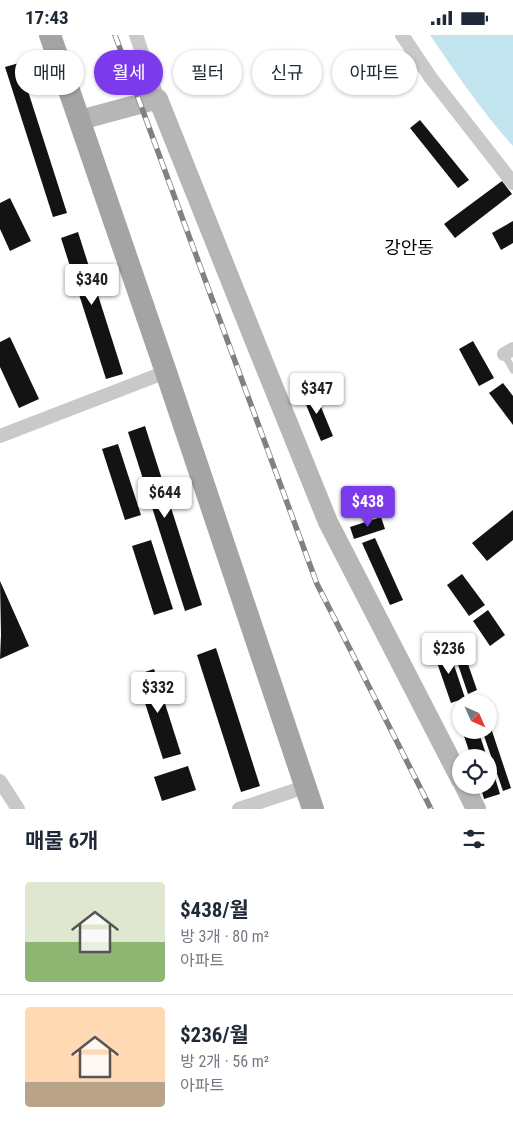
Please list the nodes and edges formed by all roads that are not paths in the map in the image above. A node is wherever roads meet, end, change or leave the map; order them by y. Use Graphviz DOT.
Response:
graph roads {
  1 [pos="50,35"];
  2 [pos="136,35"];
  3 [pos="402,35"];
  4 [pos="158,99"];
  5 [pos="80,120"];
  6 [pos="513,183"];
  7 [pos="508,351"];
  8 [pos="513,370"];
  9 [pos="166,372"];
  10 [pos="0,436"];
  11 [pos="452,763"];
  12 [pos="0,781"];
  13 [pos="305,787"];
  14 [pos="468,794"];
  15 [pos="18,809"];
  16 [pos="239,809"];
  17 [pos="312,809"];
  18 [pos="476,809"];
  1 -- 5 [label="main road"];
  2 -- 4 [label="street"];
  3 -- 6 [label="street"];
  4 -- 5 [label="street"];
  4 -- 11 [label="street"];
  5 -- 9 [label="main road"];
  7 -- 8 [label="lane"];
  9 -- 10 [label="street"];
  9 -- 13 [label="main road"];
  12 -- 15 [label="street"];
  13 -- 16 [label="street"];
  13 -- 17 [label="main road"];
  14 -- 18 [label="street"];
}
